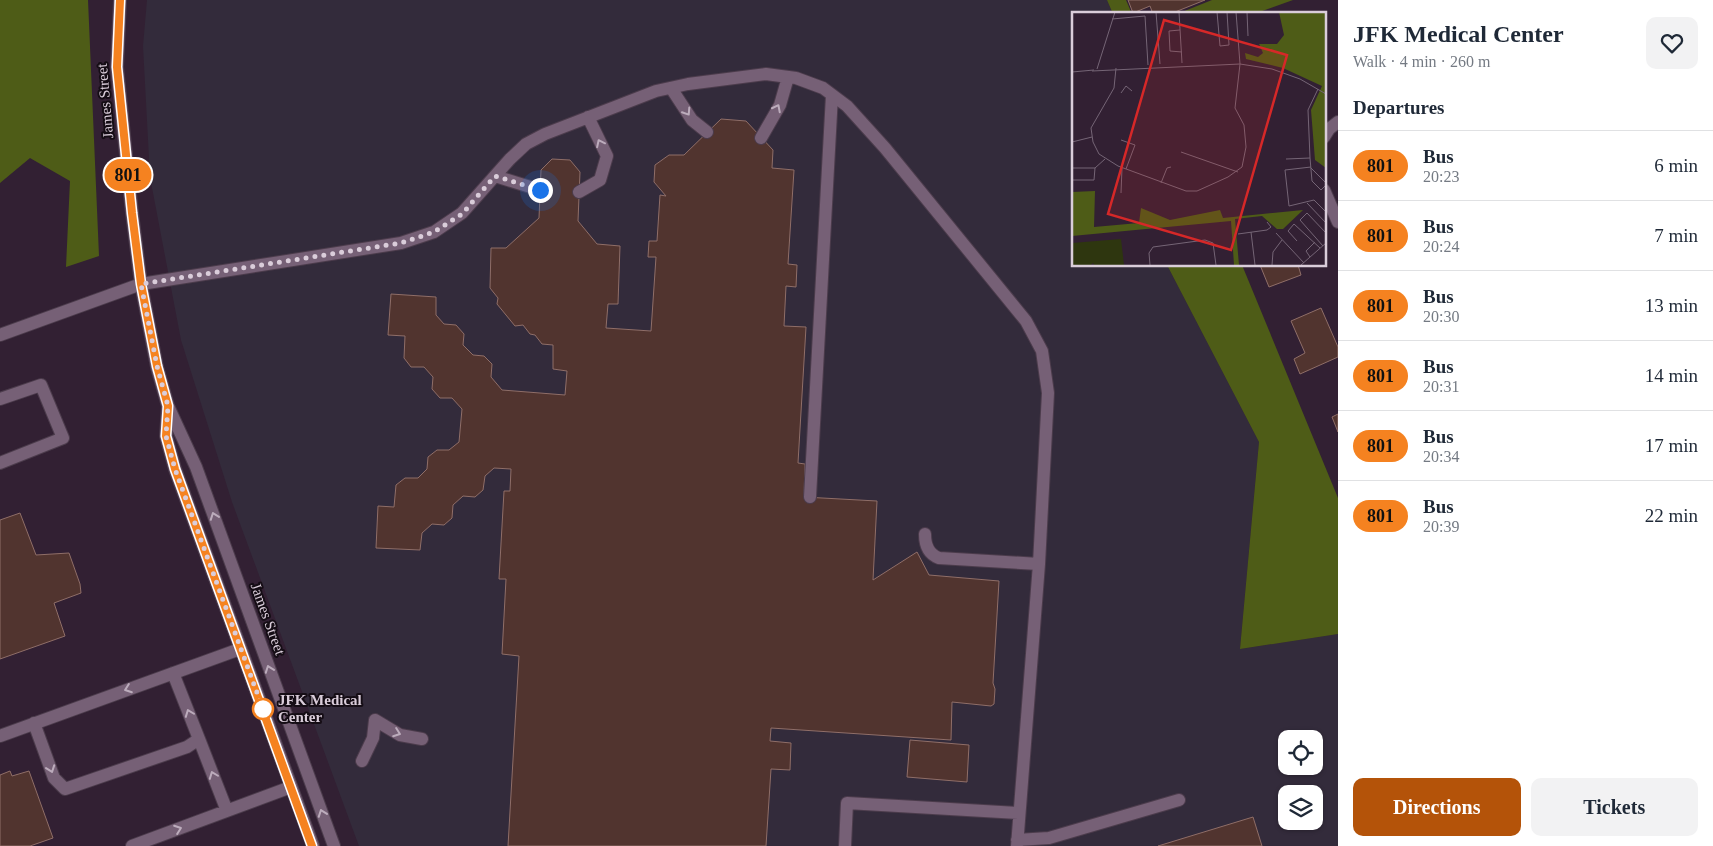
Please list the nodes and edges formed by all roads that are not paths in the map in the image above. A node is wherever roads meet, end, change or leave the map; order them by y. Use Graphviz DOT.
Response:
graph roads {
  1 [pos="120,0"];
  2 [pos="788,77"];
  3 [pos="671,88"];
  4 [pos="832,94"];
  5 [pos="588,117"];
  6 [pos="1338,122"];
  7 [pos="707,132"];
  8 [pos="1326,134"];
  9 [pos="761,138"];
  10 [pos="495,176"];
  11 [pos="540,190"];
  12 [pos="579,192"];
  13 [pos="1326,195"];
  14 [pos="1338,222"];
  15 [pos="141,284"];
  16 [pos="0,335"];
  17 [pos="0,399"];
  18 [pos="168,406"];
  19 [pos="0,463"];
  20 [pos="810,497"];
  21 [pos="925,534"];
  22 [pos="1039,564"];
  23 [pos="240,649"];
  24 [pos="174,673"];
  25 [pos="34,723"];
  26 [pos="0,736"];
  27 [pos="200,739"];
  28 [pos="422,739"];
  29 [pos="362,761"];
  30 [pos="291,787"];
  31 [pos="1179,800"];
  32 [pos="227,811"];
  33 [pos="1019,813"];
  34 [pos="1017,843"];
  35 [pos="132,846"];
  36 [pos="312,846"];
  37 [pos="334,846"];
  38 [pos="845,846"];
  1 -- 15 [label="street, James Street"];
  2 -- 3 [label="street"];
  2 -- 4 [label="street"];
  9 -- 2 [label="street, one-way"];
  3 -- 5 [label="street"];
  3 -- 7 [label="street, one-way"];
  4 -- 20 [label="street"];
  4 -- 22 [label="street"];
  5 -- 10 [label="street"];
  12 -- 5 [label="street, one-way"];
  6 -- 8 [label="street"];
  10 -- 11 [label="street"];
  10 -- 15 [label="street"];
  13 -- 14 [label="street"];
  15 -- 16 [label="street"];
  15 -- 18 [label="street, James Street"];
  17 -- 19 [label="street"];
  18 -- 23 [label="street, James Street"];
  37 -- 18 [label="street, James Street, one-way"];
  21 -- 22 [label="street"];
  22 -- 33 [label="street"];
  23 -- 24 [label="street"];
  23 -- 30 [label="street, James Street"];
  24 -- 25 [label="street, one-way"];
  27 -- 24 [label="street, one-way"];
  25 -- 26 [label="street"];
  25 -- 27 [label="street, one-way"];
  32 -- 27 [label="street, one-way"];
  29 -- 28 [label="street, one-way"];
  30 -- 32 [label="street"];
  30 -- 36 [label="street, James Street"];
  31 -- 34 [label="street"];
  35 -- 32 [label="street, one-way"];
  33 -- 34 [label="street"];
  33 -- 38 [label="street"];
}
